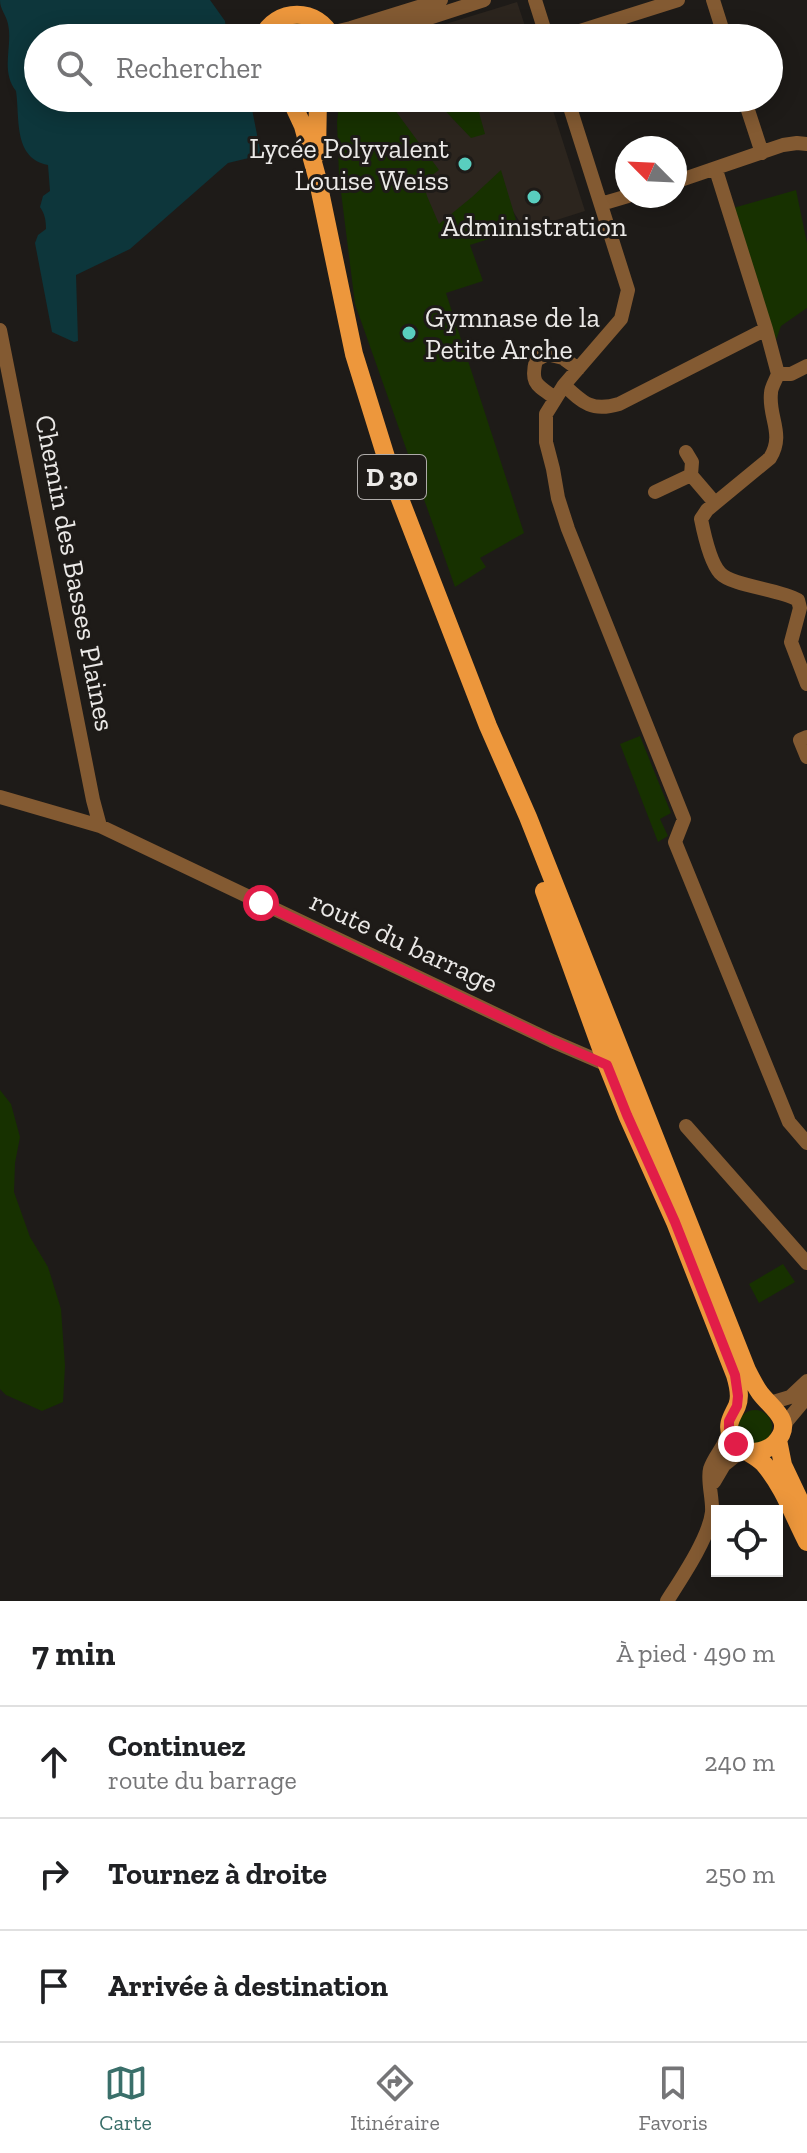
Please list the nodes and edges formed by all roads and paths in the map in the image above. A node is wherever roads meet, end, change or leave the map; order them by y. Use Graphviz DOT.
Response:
graph roads {
  1 [pos="441,0"];
  2 [pos="484,0"];
  3 [pos="535,0"];
  4 [pos="678,0"];
  5 [pos="713,0"];
  6 [pos="285,8"];
  7 [pos="308,8"];
  8 [pos="271,24"];
  9 [pos="323,24"];
  10 [pos="364,24"];
  11 [pos="410,24"];
  12 [pos="543,24"];
  13 [pos="602,24"];
  14 [pos="721,24"];
  15 [pos="296,112"];
  16 [pos="318,112"];
  17 [pos="571,112"];
  18 [pos="749,112"];
  19 [pos="807,144"];
  20 [pos="762,153"];
  21 [pos="716,170"];
  22 [pos="317,177"];
  23 [pos="687,178"];
  24 [pos="615,200"];
  25 [pos="601,204"];
  26 [pos="766,329"];
  27 [pos="0,330"];
  28 [pos="807,366"];
  29 [pos="578,369"];
  30 [pos="778,374"];
  31 [pos="564,385"];
  32 [pos="555,398"];
  33 [pos="686,452"];
  34 [pos="691,475"];
  35 [pos="655,492"];
  36 [pos="715,503"];
  37 [pos="807,684"];
  38 [pos="488,726"];
  39 [pos="807,737"];
  40 [pos="807,757"];
  41 [pos="0,797"];
  42 [pos="100,826"];
  43 [pos="607,1065"];
  44 [pos="633,1083"];
  45 [pos="686,1126"];
  46 [pos="807,1143"];
  47 [pos="807,1263"];
  48 [pos="807,1381"];
  49 [pos="807,1397"];
  50 [pos="768,1402"];
  51 [pos="737,1406"];
  52 [pos="729,1429"];
  53 [pos="779,1437"];
  54 [pos="747,1450"];
  55 [pos="711,1486"];
  56 [pos="807,1516"];
  57 [pos="807,1542"];
  58 [pos="667,1601"];
  1 -- 10 [label="street"];
  2 -- 11 [label="street"];
  3 -- 12 [label="street"];
  4 -- 13 [label="street"];
  5 -- 14 [label="street"];
  6 -- 7 [label="main road"];
  6 -- 8 [label="main road"];
  7 -- 9 [label="main road"];
  15 -- 22 [label="main road, D 30"];
  16 -- 22 [label="main road, D 30"];
  17 -- 25 [label="street"];
  18 -- 20 [label="street"];
  19 -- 20 [label="street"];
  20 -- 21 [label="street"];
  21 -- 23 [label="street"];
  21 -- 26 [label="street"];
  22 -- 38 [label="main road, D 30"];
  24 -- 25 [label="street"];
  25 -- 29 [label="street"];
  26 -- 30 [label="street"];
  26 -- 31 [label="street"];
  27 -- 42 [label="street, Chemin des Basses Plaines"];
  28 -- 30 [label="street"];
  29 -- 31 [label="street"];
  29 -- 32 [label="street"];
  30 -- 36 [label="street"];
  31 -- 32 [label="street"];
  32 -- 46 [label="street"];
  33 -- 34 [label="street"];
  34 -- 35 [label="street"];
  34 -- 36 [label="street"];
  36 -- 37 [label="street"];
  38 -- 43 [label="main road, D 30"];
  38 -- 44 [label="main road, D 30"];
  39 -- 40 [label="street"];
  41 -- 42 [label="street, route du barrage"];
  42 -- 43 [label="street, route du barrage"];
  43 -- 44 [label="street, route du barrage"];
  43 -- 51 [label="main road, D 30"];
  44 -- 50 [label="main road, D 30"];
  45 -- 47 [label="street"];
  48 -- 50 [label="street"];
  49 -- 53 [label="street"];
  50 -- 51 [label="main road"];
  50 -- 53 [label="main road"];
  51 -- 52 [label="main road"];
  52 -- 54 [label="main road"];
  52 -- 55 [label="street"];
  53 -- 54 [label="main road"];
  53 -- 56 [label="main road"];
  54 -- 55 [label="street"];
  54 -- 57 [label="main road"];
  55 -- 58 [label="street"];
}
